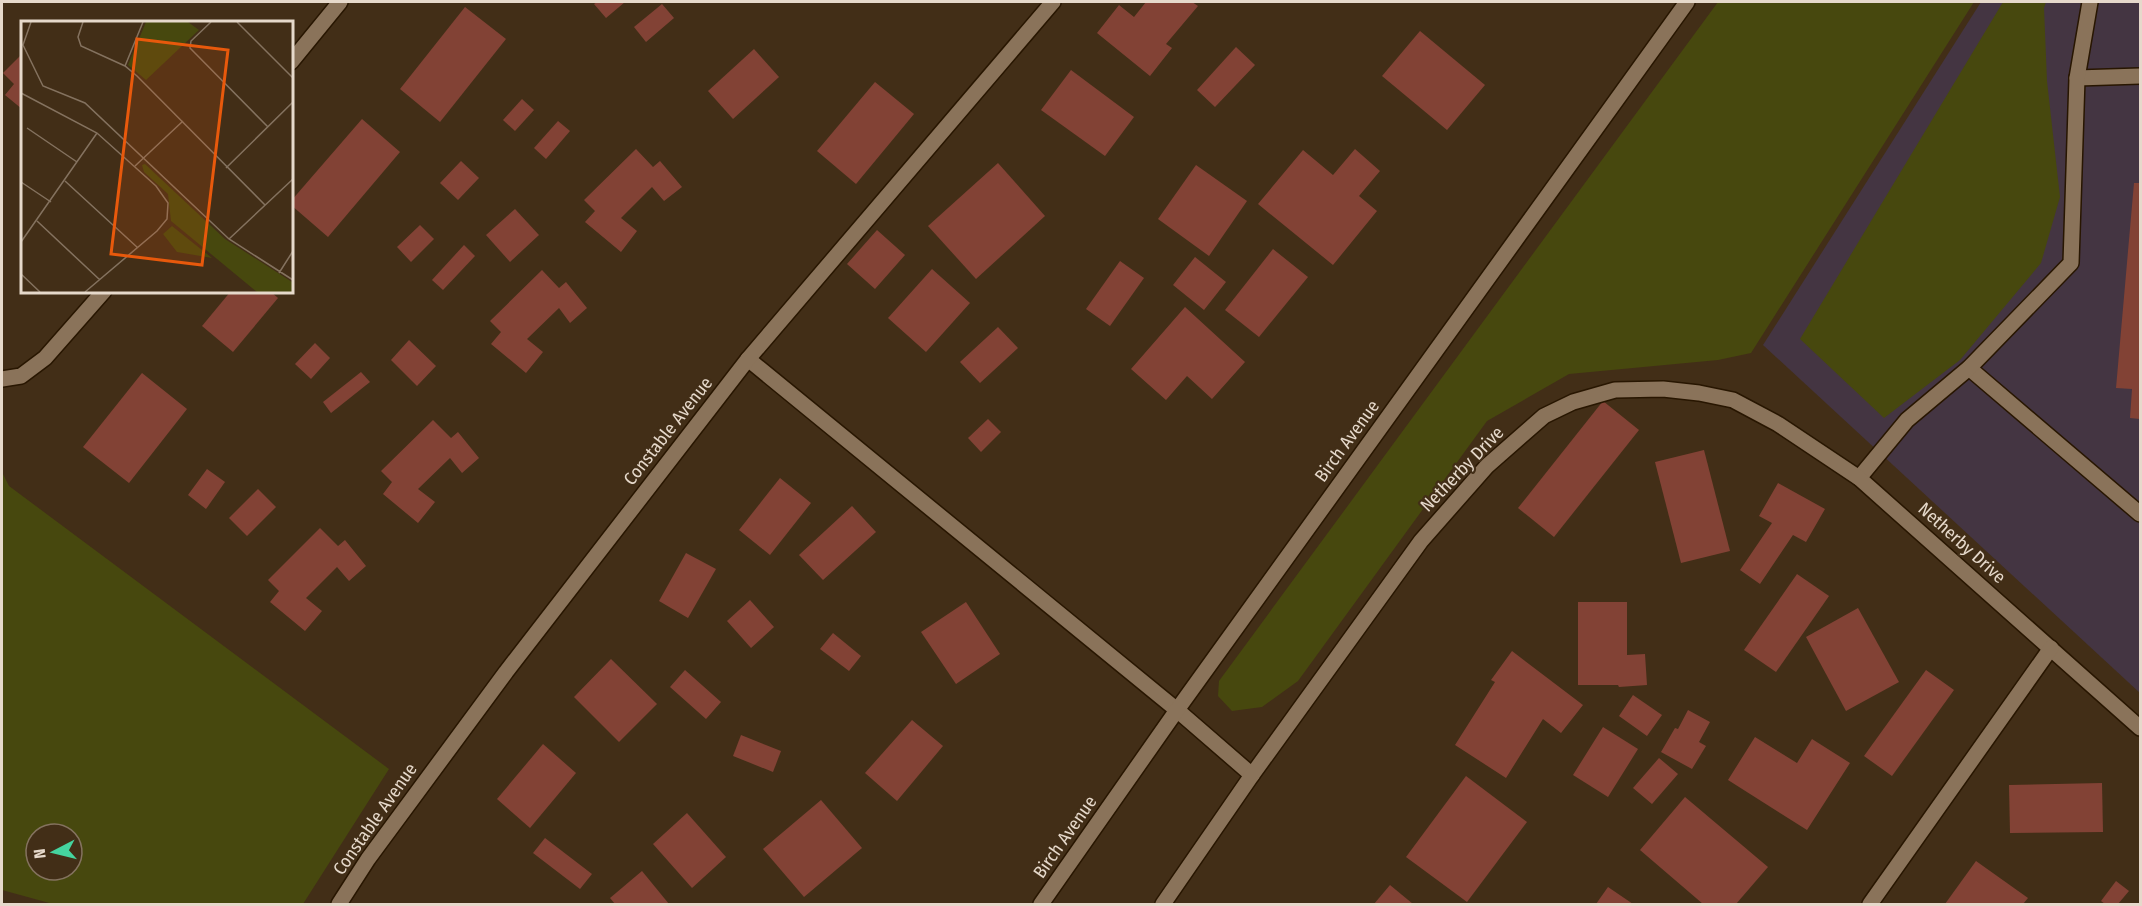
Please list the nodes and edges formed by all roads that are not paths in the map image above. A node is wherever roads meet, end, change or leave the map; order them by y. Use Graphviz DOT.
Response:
graph roads {
  1 [pos="340,2"];
  2 [pos="1053,2"];
  3 [pos="1687,2"];
  4 [pos="2090,2"];
  5 [pos="292,61"];
  6 [pos="2140,76"];
  7 [pos="2077,78"];
  8 [pos="103,292"];
  9 [pos="748,359"];
  10 [pos="1969,368"];
  11 [pos="2,379"];
  12 [pos="1859,478"];
  13 [pos="2140,514"];
  14 [pos="2051,648"];
  15 [pos="1177,710"];
  16 [pos="2140,728"];
  17 [pos="1252,775"];
  18 [pos="339,904"];
  19 [pos="1041,904"];
  20 [pos="1162,904"];
  21 [pos="1870,904"];
  1 -- 5 [label="street"];
  2 -- 9 [label="street, Constable Avenue"];
  3 -- 15 [label="street, Birch Avenue"];
  4 -- 7 [label="street"];
  6 -- 7 [label="street"];
  7 -- 10 [label="street"];
  8 -- 11 [label="street"];
  9 -- 15 [label="street"];
  9 -- 18 [label="street, Constable Avenue"];
  10 -- 12 [label="street"];
  10 -- 13 [label="street"];
  12 -- 14 [label="street, Netherby Drive"];
  12 -- 17 [label="street, Netherby Drive"];
  14 -- 16 [label="street, Netherby Drive"];
  14 -- 21 [label="street"];
  15 -- 17 [label="street"];
  15 -- 19 [label="street, Birch Avenue"];
  17 -- 20 [label="street, Netherby Drive"];
}
